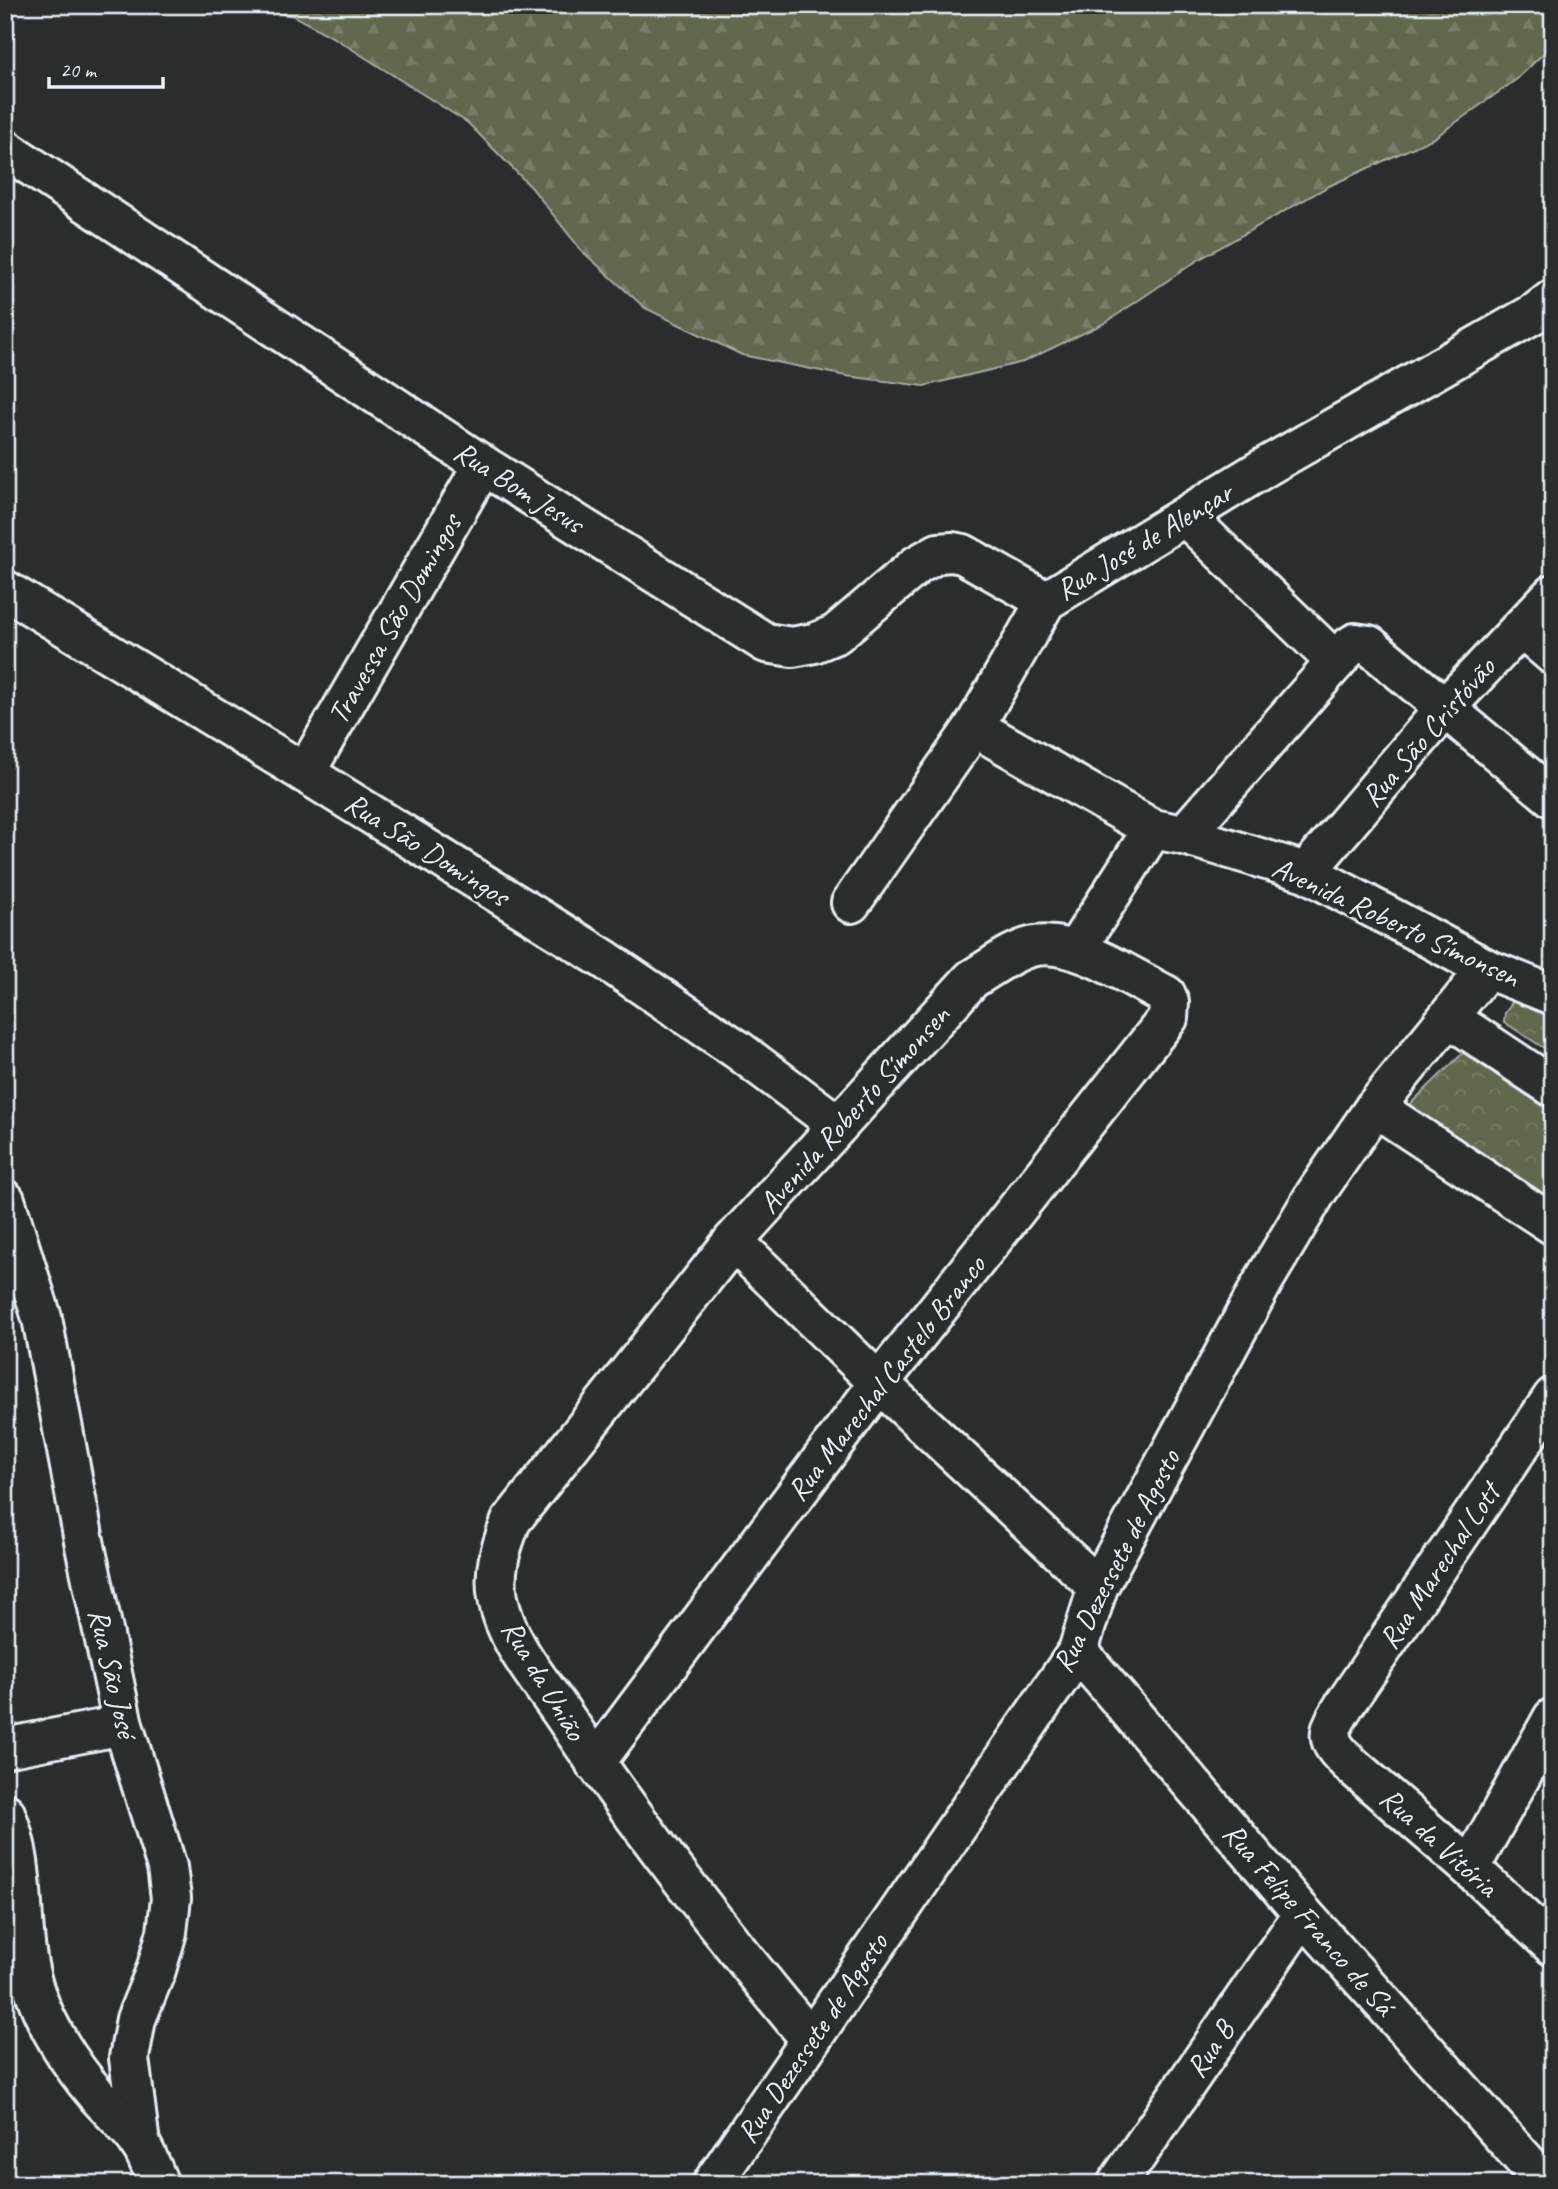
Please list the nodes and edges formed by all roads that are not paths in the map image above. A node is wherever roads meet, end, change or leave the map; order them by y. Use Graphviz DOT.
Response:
graph roads {
  1 [pos="5,149"];
  2 [pos="1547,314"];
  3 [pos="482,465"];
  4 [pos="1186,517"];
  5 [pos="5,590"];
  6 [pos="1553,594"];
  7 [pos="1046,601"];
  8 [pos="1522,628"];
  9 [pos="1553,655"];
  10 [pos="1336,662"];
  11 [pos="1446,708"];
  12 [pos="974,727"];
  13 [pos="305,773"];
  14 [pos="1553,798"];
  15 [pos="1168,832"];
  16 [pos="1306,872"];
  17 [pos="851,903"];
  18 [pos="1076,949"];
  19 [pos="1487,969"];
  20 [pos="1166,995"];
  21 [pos="1553,995"];
  22 [pos="1448,1017"];
  23 [pos="1553,1087"];
  24 [pos="1375,1107"];
  25 [pos="838,1125"];
  26 [pos="5,1200"];
  27 [pos="1553,1225"];
  28 [pos="733,1241"];
  29 [pos="880,1383"];
  30 [pos="1553,1397"];
  31 [pos="1098,1587"];
  32 [pos="1077,1651"];
  33 [pos="123,1726"];
  34 [pos="1550,1728"];
  35 [pos="1330,1736"];
  36 [pos="5,1748"];
  37 [pos="595,1763"];
  38 [pos="5,1813"];
  39 [pos="1470,1868"];
  40 [pos="1303,1914"];
  41 [pos="1553,1946"];
  42 [pos="810,2039"];
  43 [pos="140,2144"];
  44 [pos="1531,2178"];
  45 [pos="159,2184"];
  46 [pos="712,2184"];
  47 [pos="1117,2184"];
  1 -- 3 [label="street, Rua Bom Jesus"];
  2 -- 4 [label="street, Rua José de Alençar"];
  3 -- 7 [label="street, Rua Bom Jesus"];
  3 -- 13 [label="street, Travessa São Domingos"];
  4 -- 7 [label="street, Rua José de Alençar"];
  4 -- 10 [label="street"];
  5 -- 13 [label="street, Rua São Domingos"];
  6 -- 8 [label="street, Rua São Cristóvão"];
  7 -- 12 [label="street, Rua José de Alençar"];
  8 -- 9 [label="street"];
  8 -- 11 [label="street, Rua São Cristóvão"];
  10 -- 11 [label="street"];
  10 -- 15 [label="street"];
  11 -- 14 [label="street"];
  11 -- 16 [label="street, Rua São Cristóvão"];
  12 -- 15 [label="street, Avenida Roberto Símonsen"];
  12 -- 17 [label="street, Rua José de Alençar"];
  13 -- 25 [label="street, Rua São Domingos"];
  15 -- 16 [label="street, Avenida Roberto Símonsen"];
  15 -- 18 [label="street"];
  16 -- 19 [label="street, Avenida Roberto Símonsen"];
  18 -- 20 [label="street, Avenida Roberto Símonsen"];
  18 -- 25 [label="street, Avenida Roberto Símonsen"];
  19 -- 21 [label="street, Avenida Roberto Símonsen"];
  19 -- 22 [label="street, Rua Dezessete de Agosto"];
  20 -- 29 [label="street, Rua Marechal Castelo Branco"];
  22 -- 23 [label="street"];
  22 -- 24 [label="street, Rua Dezessete de Agosto"];
  24 -- 27 [label="street"];
  24 -- 31 [label="street, Rua Dezessete de Agosto"];
  25 -- 28 [label="street, Avenida Roberto Símonsen"];
  26 -- 33 [label="street, Rua São José"];
  28 -- 29 [label="street"];
  28 -- 37 [label="street, Rua da União"];
  29 -- 31 [label="street"];
  29 -- 37 [label="street, Rua Marechal Castelo Branco"];
  30 -- 35 [label="street, Rua Marechal Lott"];
  31 -- 32 [label="street, Rua Dezessete de Agosto"];
  32 -- 40 [label="street, Rua Felipe Franco de Sá"];
  32 -- 42 [label="street, Rua Dezessete de Agosto"];
  33 -- 36 [label="street"];
  33 -- 43 [label="street, Rua São José"];
  34 -- 39 [label="street"];
  35 -- 39 [label="street, Rua da Vitória"];
  37 -- 42 [label="street, Rua da União"];
  38 -- 43 [label="street"];
  39 -- 41 [label="street, Rua da Vitória"];
  40 -- 44 [label="street, Rua Felipe Franco de Sá"];
  40 -- 47 [label="street, Rua B"];
  42 -- 46 [label="street, Rua Dezessete de Agosto"];
  43 -- 45 [label="street"];
}
